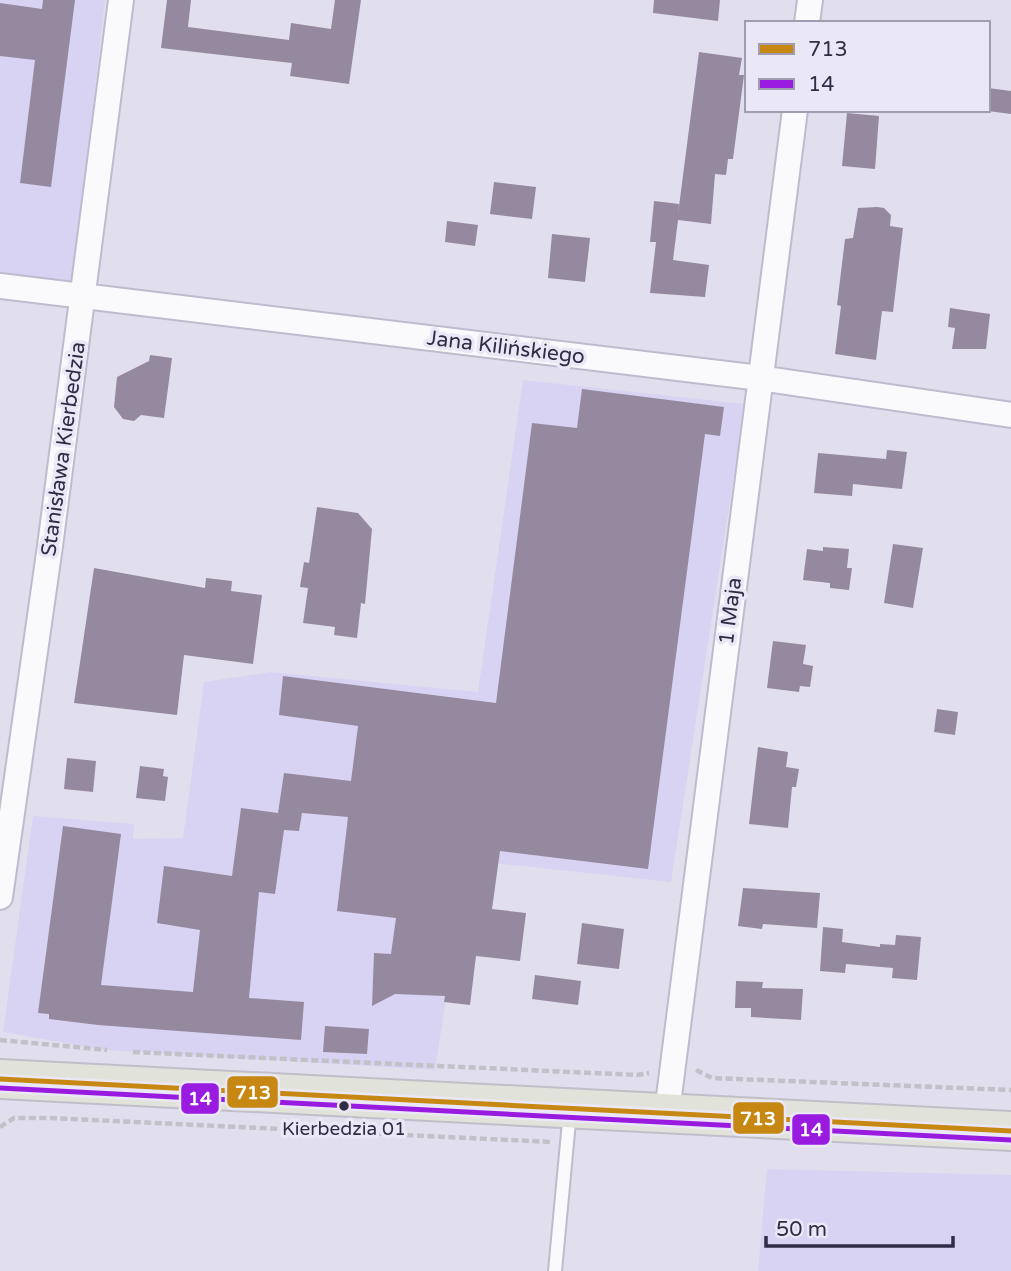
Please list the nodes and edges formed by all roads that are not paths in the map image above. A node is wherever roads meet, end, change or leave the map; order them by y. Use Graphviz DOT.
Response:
graph roads {
  1 [pos="121,0"];
  2 [pos="810,0"];
  3 [pos="807,21"];
  4 [pos="795,112"];
  5 [pos="0,286"];
  6 [pos="83,296"];
  7 [pos="760,378"];
  8 [pos="1011,415"];
  9 [pos="0,897"];
  10 [pos="0,1079"];
  11 [pos="667,1112"];
  12 [pos="568,1125"];
  13 [pos="1011,1131"];
  14 [pos="555,1271"];
  1 -- 6 [label="street, Stanisława Kierbedzia"];
  2 -- 3 [label="street"];
  4 -- 7 [label="street, 1 Maja"];
  5 -- 6 [label="street, Jana Kilińskiego"];
  6 -- 7 [label="street, Jana Kilińskiego"];
  6 -- 9 [label="street, Stanisława Kierbedzia"];
  7 -- 8 [label="street, Jana Kilińskiego"];
  7 -- 11 [label="street, 1 Maja"];
  10 -- 12 [label="main road"];
  11 -- 12 [label="main road"];
  11 -- 13 [label="main road"];
  12 -- 14 [label="lane"];
}
